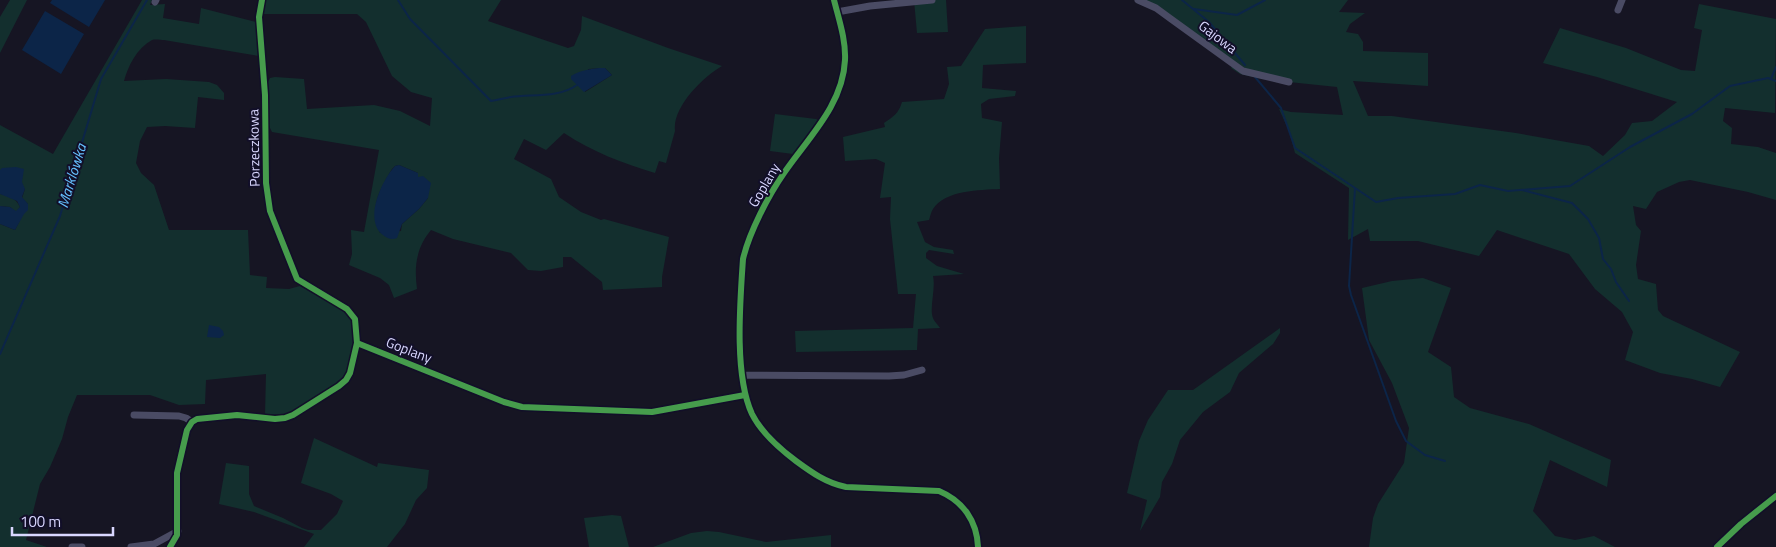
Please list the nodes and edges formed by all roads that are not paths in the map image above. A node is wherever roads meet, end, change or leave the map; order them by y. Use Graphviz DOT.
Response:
graph roads {
  1 [pos="262,0"];
  2 [pos="834,0"];
  3 [pos="932,0"];
  4 [pos="1138,0"];
  5 [pos="1622,0"];
  6 [pos="1618,10"];
  7 [pos="837,12"];
  8 [pos="1289,82"];
  9 [pos="357,343"];
  10 [pos="922,370"];
  11 [pos="743,375"];
  12 [pos="745,395"];
  13 [pos="134,415"];
  14 [pos="192,422"];
  15 [pos="1776,496"];
  16 [pos="178,530"];
  17 [pos="72,547"];
  18 [pos="82,547"];
  19 [pos="132,547"];
  20 [pos="170,547"];
  21 [pos="978,547"];
  22 [pos="1717,547"];
  1 -- 9 [label="street, Porzeczkowa"];
  2 -- 7 [label="street, Goplany"];
  3 -- 7 [label="street"];
  4 -- 8 [label="street, Gajowa"];
  5 -- 6 [label="street"];
  7 -- 11 [label="street, Goplany"];
  9 -- 12 [label="street, Goplany"];
  9 -- 14 [label="street, Porzeczkowa"];
  10 -- 11 [label="street"];
  11 -- 12 [label="street, Goplany"];
  12 -- 21 [label="street, Goplany"];
  13 -- 14 [label="street, Porzeczkowa"];
  14 -- 16 [label="street"];
  15 -- 22 [label="street"];
  16 -- 19 [label="street"];
  16 -- 20 [label="street"];
  17 -- 18 [label="street"];
}
